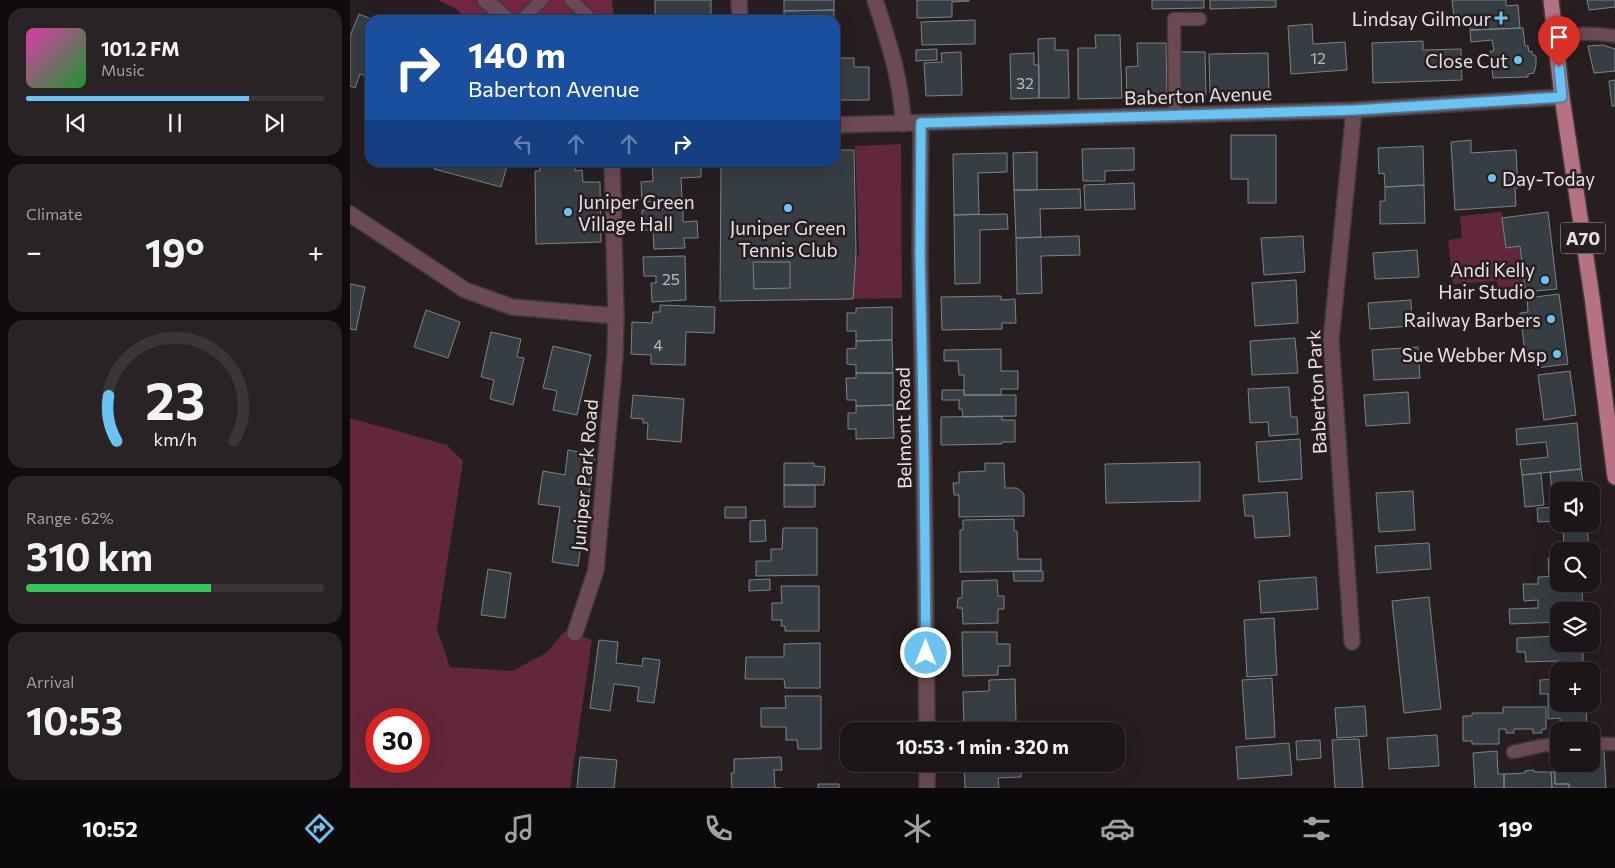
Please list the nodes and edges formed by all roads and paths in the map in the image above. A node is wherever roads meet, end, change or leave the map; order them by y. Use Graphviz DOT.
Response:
graph roads {
  1 [pos="485,0"];
  2 [pos="542,0"];
  3 [pos="571,0"];
  4 [pos="739,0"];
  5 [pos="875,0"];
  6 [pos="1551,0"];
  7 [pos="502,15"];
  8 [pos="526,15"];
  9 [pos="587,15"];
  10 [pos="740,15"];
  11 [pos="1200,19"];
  12 [pos="1556,36"];
  13 [pos="1615,36"];
  14 [pos="1562,97"];
  15 [pos="1354,110"];
  16 [pos="1175,116"];
  17 [pos="921,123"];
  18 [pos="903,124"];
  19 [pos="840,125"];
  20 [pos="612,167"];
  21 [pos="350,214"];
  22 [pos="616,316"];
  23 [pos="1615,477"];
  24 [pos="575,633"];
  25 [pos="1352,642"];
  26 [pos="926,722"];
  27 [pos="1600,744"];
  28 [pos="1615,744"];
  29 [pos="1550,745"];
  30 [pos="1513,752"];
  31 [pos="927,772"];
  32 [pos="927,788"];
  1 -- 7 [label="street"];
  2 -- 8 [label="lane"];
  3 -- 9 [label="lane"];
  4 -- 10 [label="street"];
  5 -- 18 [label="street"];
  6 -- 12 [label="main road, A70"];
  11 -- 16 [label="lane"];
  12 -- 13 [label="lane"];
  12 -- 14 [label="main road, A70"];
  14 -- 15 [label="street, Baberton Avenue"];
  14 -- 23 [label="main road, A70"];
  15 -- 16 [label="street, Baberton Avenue"];
  15 -- 25 [label="street, Baberton Park"];
  16 -- 17 [label="street, Baberton Avenue"];
  17 -- 18 [label="street, Baberton Avenue"];
  17 -- 26 [label="street, Belmont Road"];
  18 -- 19 [label="street, Baberton Avenue"];
  20 -- 22 [label="street, Juniper Park Road"];
  21 -- 22 [label="street"];
  22 -- 24 [label="street, Juniper Park Road"];
  27 -- 28 [label="lane"];
  29 -- 30 [label="lane"];
  31 -- 32 [label="street"];
}
